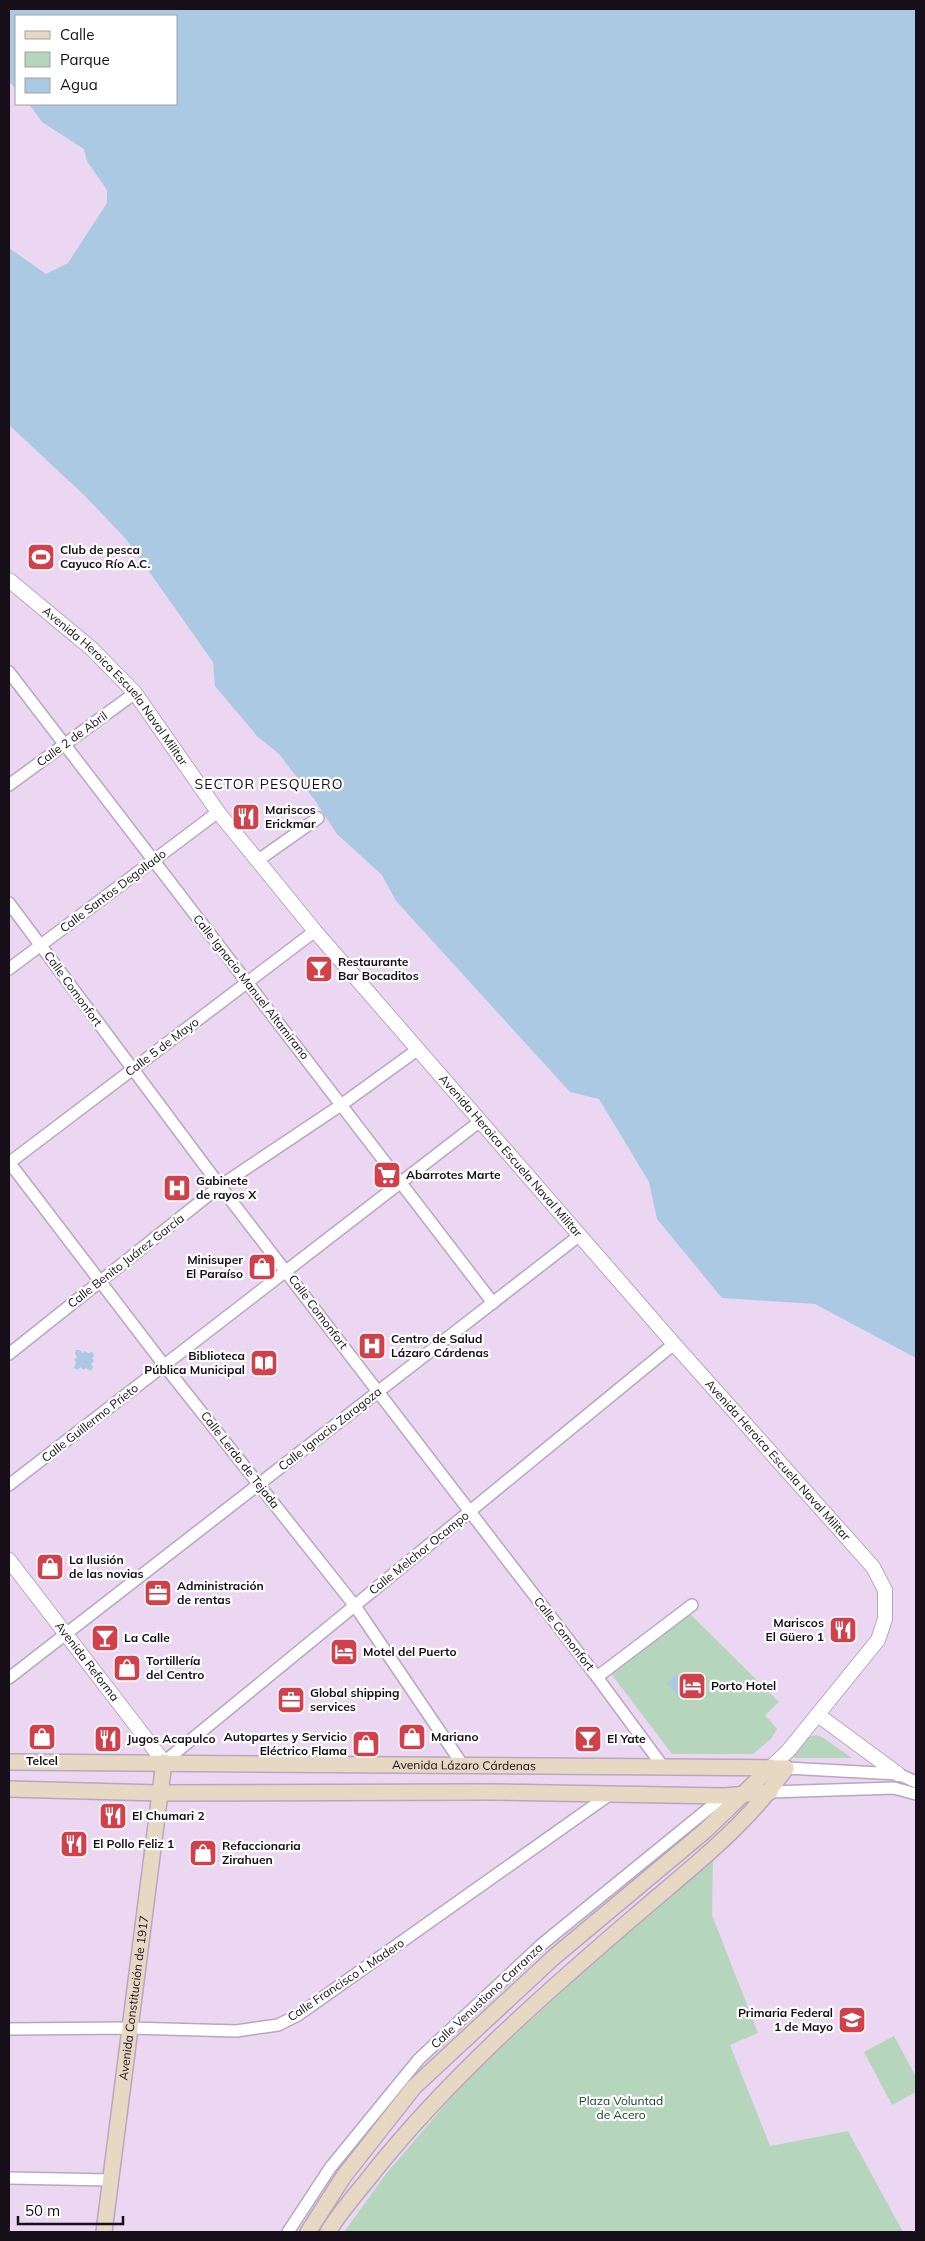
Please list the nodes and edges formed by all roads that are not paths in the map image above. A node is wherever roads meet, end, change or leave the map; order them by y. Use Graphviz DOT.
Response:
graph roads {
  1 [pos="11,584"];
  2 [pos="9,672"];
  3 [pos="134,692"];
  4 [pos="64,744"];
  5 [pos="9,785"];
  6 [pos="218,812"];
  7 [pos="318,818"];
  8 [pos="154,860"];
  9 [pos="256,861"];
  10 [pos="9,903"];
  11 [pos="315,931"];
  12 [pos="42,945"];
  13 [pos="9,969"];
  14 [pos="248,983"];
  15 [pos="417,1050"];
  16 [pos="132,1070"];
  17 [pos="341,1105"];
  18 [pos="479,1122"];
  19 [pos="9,1162"];
  20 [pos="401,1182"];
  21 [pos="220,1186"];
  22 [pos="580,1235"];
  23 [pos="286,1271"];
  24 [pos="101,1281"];
  25 [pos="493,1302"];
  26 [pos="674,1344"];
  27 [pos="9,1354"];
  28 [pos="164,1365"];
  29 [pos="378,1391"];
  30 [pos="259,1484"];
  31 [pos="9,1485"];
  32 [pos="469,1512"];
  33 [pos="9,1560"];
  34 [pos="692,1605"];
  35 [pos="354,1606"];
  36 [pos="65,1634"];
  37 [pos="597,1677"];
  38 [pos="9,1678"];
  39 [pos="818,1715"];
  40 [pos="9,1762"];
  41 [pos="164,1762"];
  42 [pos="462,1764"];
  43 [pos="488,1766"];
  44 [pos="778,1767"];
  45 [pos="664,1768"];
  46 [pos="898,1774"];
  47 [pos="916,1782"];
  48 [pos="9,1789"];
  49 [pos="488,1792"];
  50 [pos="770,1792"];
  51 [pos="160,1793"];
  52 [pos="744,1794"];
  53 [pos="916,1794"];
  54 [pos="609,1795"];
  55 [pos="724,1796"];
  56 [pos="130,2028"];
  57 [pos="9,2029"];
  58 [pos="9,2178"];
  59 [pos="110,2180"];
  60 [pos="104,2232"];
  61 [pos="288,2232"];
  62 [pos="308,2232"];
  63 [pos="328,2232"];
  1 -- 3 [label="street, Avenida Heroica Escuela Naval Militar"];
  2 -- 4 [label="street, Calle Ignacio Manuel Altamirano"];
  3 -- 4 [label="street, Calle 2 de Abril"];
  3 -- 6 [label="street, Avenida Heroica Escuela Naval Militar"];
  4 -- 5 [label="street, Calle 2 de Abril"];
  4 -- 8 [label="street, Calle Ignacio Manuel Altamirano"];
  6 -- 8 [label="street, Calle Santos Degollado"];
  6 -- 9 [label="street, Avenida Heroica Escuela Naval Militar"];
  7 -- 9 [label="street"];
  8 -- 12 [label="street, Calle Santos Degollado"];
  8 -- 14 [label="street, Calle Ignacio Manuel Altamirano"];
  9 -- 11 [label="street, Avenida Heroica Escuela Naval Militar"];
  10 -- 12 [label="street, Calle Comonfort"];
  11 -- 14 [label="street, Calle 5 de Mayo"];
  11 -- 15 [label="street, Avenida Heroica Escuela Naval Militar"];
  12 -- 13 [label="street, Calle Santos Degollado"];
  12 -- 16 [label="street, Calle Comonfort"];
  14 -- 16 [label="street, Calle 5 de Mayo"];
  14 -- 17 [label="street, Calle Ignacio Manuel Altamirano"];
  15 -- 17 [label="street, Calle Benito Juárez García"];
  15 -- 18 [label="street, Avenida Heroica Escuela Naval Militar"];
  16 -- 19 [label="street, Calle 5 de Mayo"];
  16 -- 21 [label="street, Calle Comonfort"];
  17 -- 20 [label="street, Calle Ignacio Manuel Altamirano"];
  17 -- 21 [label="street, Calle Benito Juárez García"];
  18 -- 20 [label="street, Calle Guillermo Prieto"];
  18 -- 22 [label="street, Avenida Heroica Escuela Naval Militar"];
  19 -- 24 [label="street, Calle Lerdo de Tejada"];
  20 -- 23 [label="street, Calle Guillermo Prieto"];
  20 -- 25 [label="street, Calle Ignacio Manuel Altamirano"];
  21 -- 23 [label="street, Calle Comonfort"];
  21 -- 24 [label="street, Calle Benito Juárez García"];
  22 -- 25 [label="street, Calle Ignacio Zaragoza"];
  22 -- 26 [label="street, Avenida Heroica Escuela Naval Militar"];
  23 -- 28 [label="street, Calle Guillermo Prieto"];
  23 -- 29 [label="street, Calle Comonfort"];
  24 -- 27 [label="street, Calle Benito Juárez García"];
  24 -- 28 [label="street, Calle Lerdo de Tejada"];
  25 -- 29 [label="street, Calle Ignacio Zaragoza"];
  26 -- 32 [label="street, Calle Melchor Ocampo"];
  26 -- 39 [label="street, Avenida Heroica Escuela Naval Militar"];
  28 -- 30 [label="street, Calle Lerdo de Tejada"];
  28 -- 31 [label="street, Calle Guillermo Prieto"];
  29 -- 30 [label="street, Calle Ignacio Zaragoza"];
  29 -- 32 [label="street, Calle Comonfort"];
  30 -- 35 [label="street, Calle Lerdo de Tejada"];
  30 -- 36 [label="street, Calle Ignacio Zaragoza"];
  32 -- 35 [label="street, Calle Melchor Ocampo"];
  32 -- 37 [label="street, Calle Comonfort"];
  33 -- 36 [label="street, Avenida Reforma"];
  34 -- 37 [label="street"];
  35 -- 41 [label="street, Calle Melchor Ocampo"];
  35 -- 42 [label="street, Calle Lerdo de Tejada"];
  36 -- 38 [label="street, Calle Ignacio Zaragoza"];
  36 -- 41 [label="street, Avenida Reforma"];
  37 -- 45 [label="street, Calle Comonfort"];
  39 -- 44 [label="street, Avenida Heroica Escuela Naval Militar"];
  39 -- 46 [label="street"];
  40 -- 41 [label="main road, Avenida Lázaro Cárdenas"];
  41 -- 42 [label="main road, Avenida Lázaro Cárdenas"];
  41 -- 51 [label="main road, Avenida Constitución de 1917"];
  42 -- 43 [label="main road, Avenida Lázaro Cárdenas"];
  43 -- 45 [label="main road, Avenida Lázaro Cárdenas"];
  43 -- 49 [label="main road"];
  44 -- 45 [label="main road, Avenida Lázaro Cárdenas"];
  44 -- 46 [label="street, Avenida Lázaro Cárdenas"];
  44 -- 50 [label="main road"];
  44 -- 52 [label="main road"];
  46 -- 47 [label="street, Avenida Lázaro Cárdenas"];
  48 -- 51 [label="main road"];
  49 -- 51 [label="main road"];
  49 -- 54 [label="main road"];
  50 -- 52 [label="main road"];
  50 -- 53 [label="street"];
  50 -- 63 [label="main road"];
  51 -- 56 [label="main road, Avenida Constitución de 1917"];
  52 -- 55 [label="main road"];
  52 -- 62 [label="main road"];
  54 -- 55 [label="main road"];
  54 -- 56 [label="street, Calle Francisco I. Madero"];
  55 -- 61 [label="street, Calle Venustiano Carranza"];
  56 -- 57 [label="street, Calle Francisco I. Madero"];
  56 -- 59 [label="main road, Avenida Constitución de 1917"];
  58 -- 59 [label="street"];
  59 -- 60 [label="main road, Avenida Constitución de 1917"];
}
